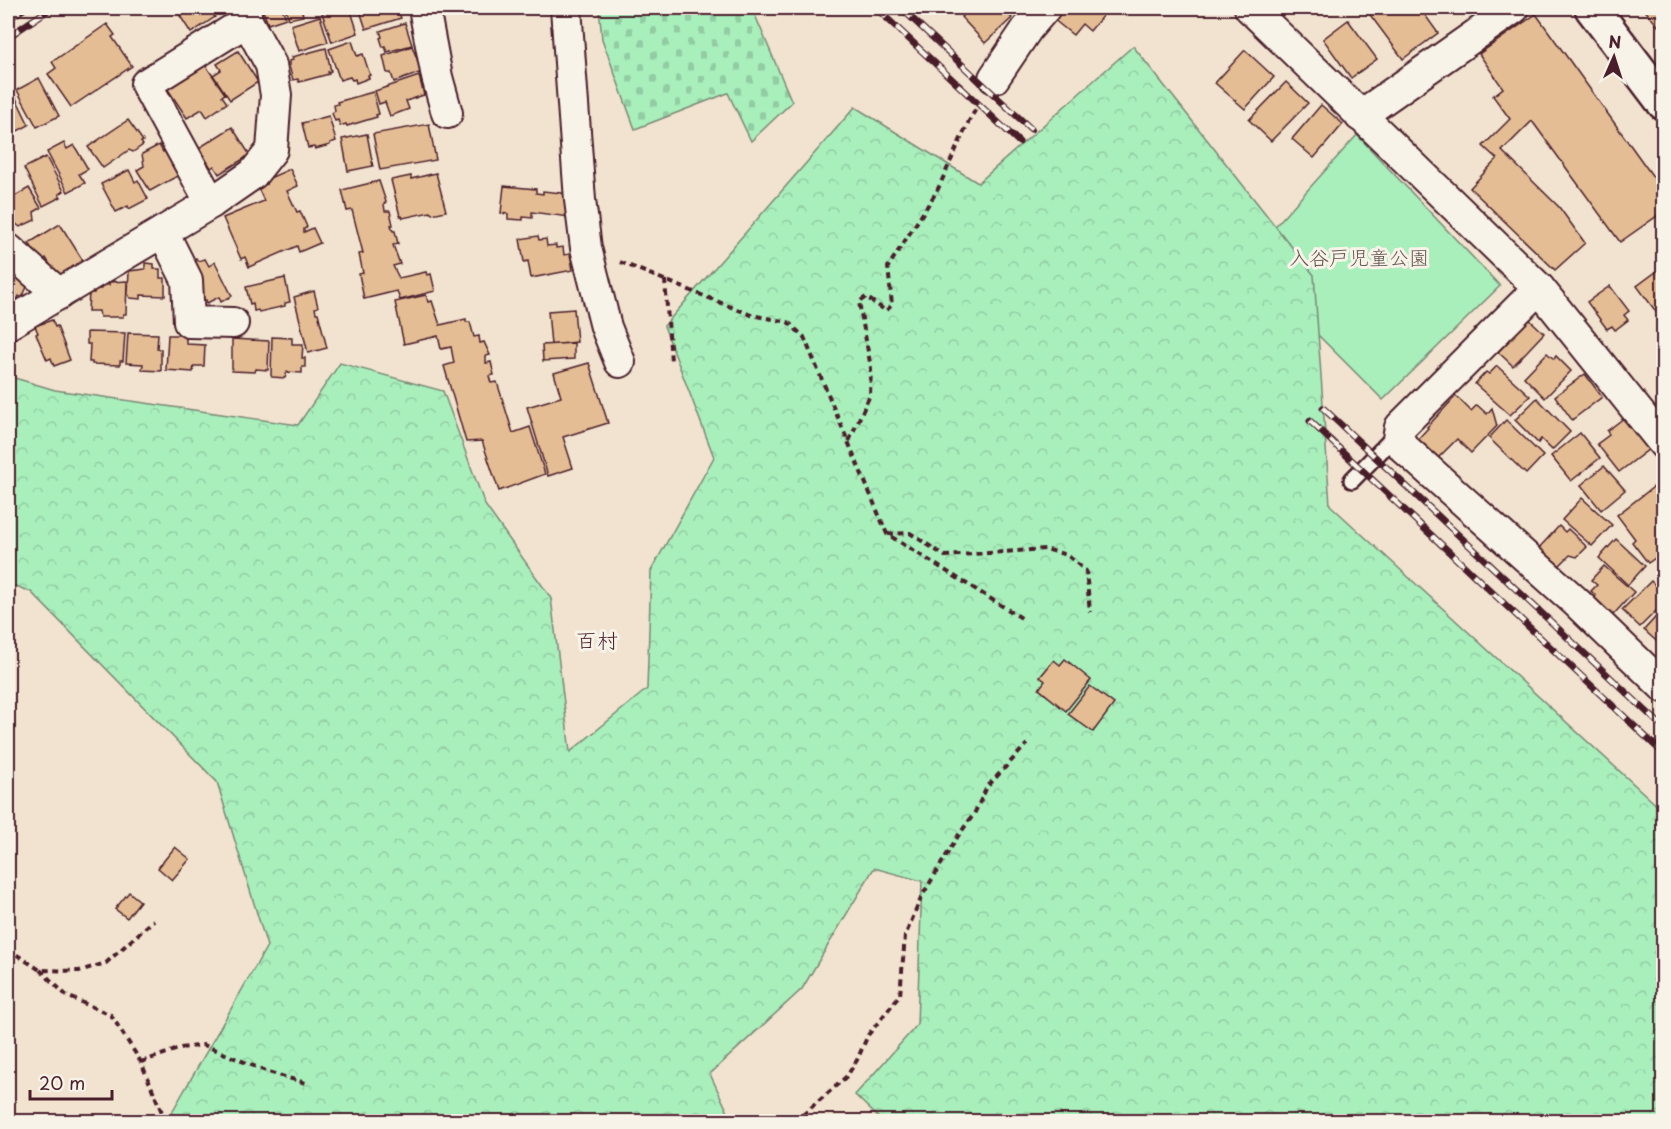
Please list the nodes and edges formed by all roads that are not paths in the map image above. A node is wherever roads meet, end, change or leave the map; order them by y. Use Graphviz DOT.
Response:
graph roads {
  1 [pos="424,8"];
  2 [pos="566,8"];
  3 [pos="1045,8"];
  4 [pos="1250,8"];
  5 [pos="1514,8"];
  6 [pos="1592,8"];
  7 [pos="246,14"];
  8 [pos="994,78"];
  9 [pos="1664,103"];
  10 [pos="447,113"];
  11 [pos="1360,116"];
  12 [pos="211,203"];
  13 [pos="163,232"];
  14 [pos="8,249"];
  15 [pos="1539,288"];
  16 [pos="59,294"];
  17 [pos="233,323"];
  18 [pos="8,324"];
  19 [pos="620,362"];
  20 [pos="1660,432"];
  21 [pos="1398,433"];
  22 [pos="1352,480"];
  23 [pos="1664,687"];
  1 -- 10 [label="street"];
  2 -- 19 [label="street"];
  3 -- 8 [label="street"];
  4 -- 11 [label="street"];
  5 -- 11 [label="street"];
  6 -- 9 [label="street"];
  7 -- 12 [label="street"];
  7 -- 12 [label="street"];
  11 -- 15 [label="street"];
  12 -- 13 [label="street"];
  13 -- 16 [label="street"];
  13 -- 17 [label="street"];
  14 -- 16 [label="street"];
  15 -- 20 [label="street"];
  15 -- 21 [label="street"];
  16 -- 18 [label="street"];
  21 -- 22 [label="lane"];
  21 -- 23 [label="street"];
}
